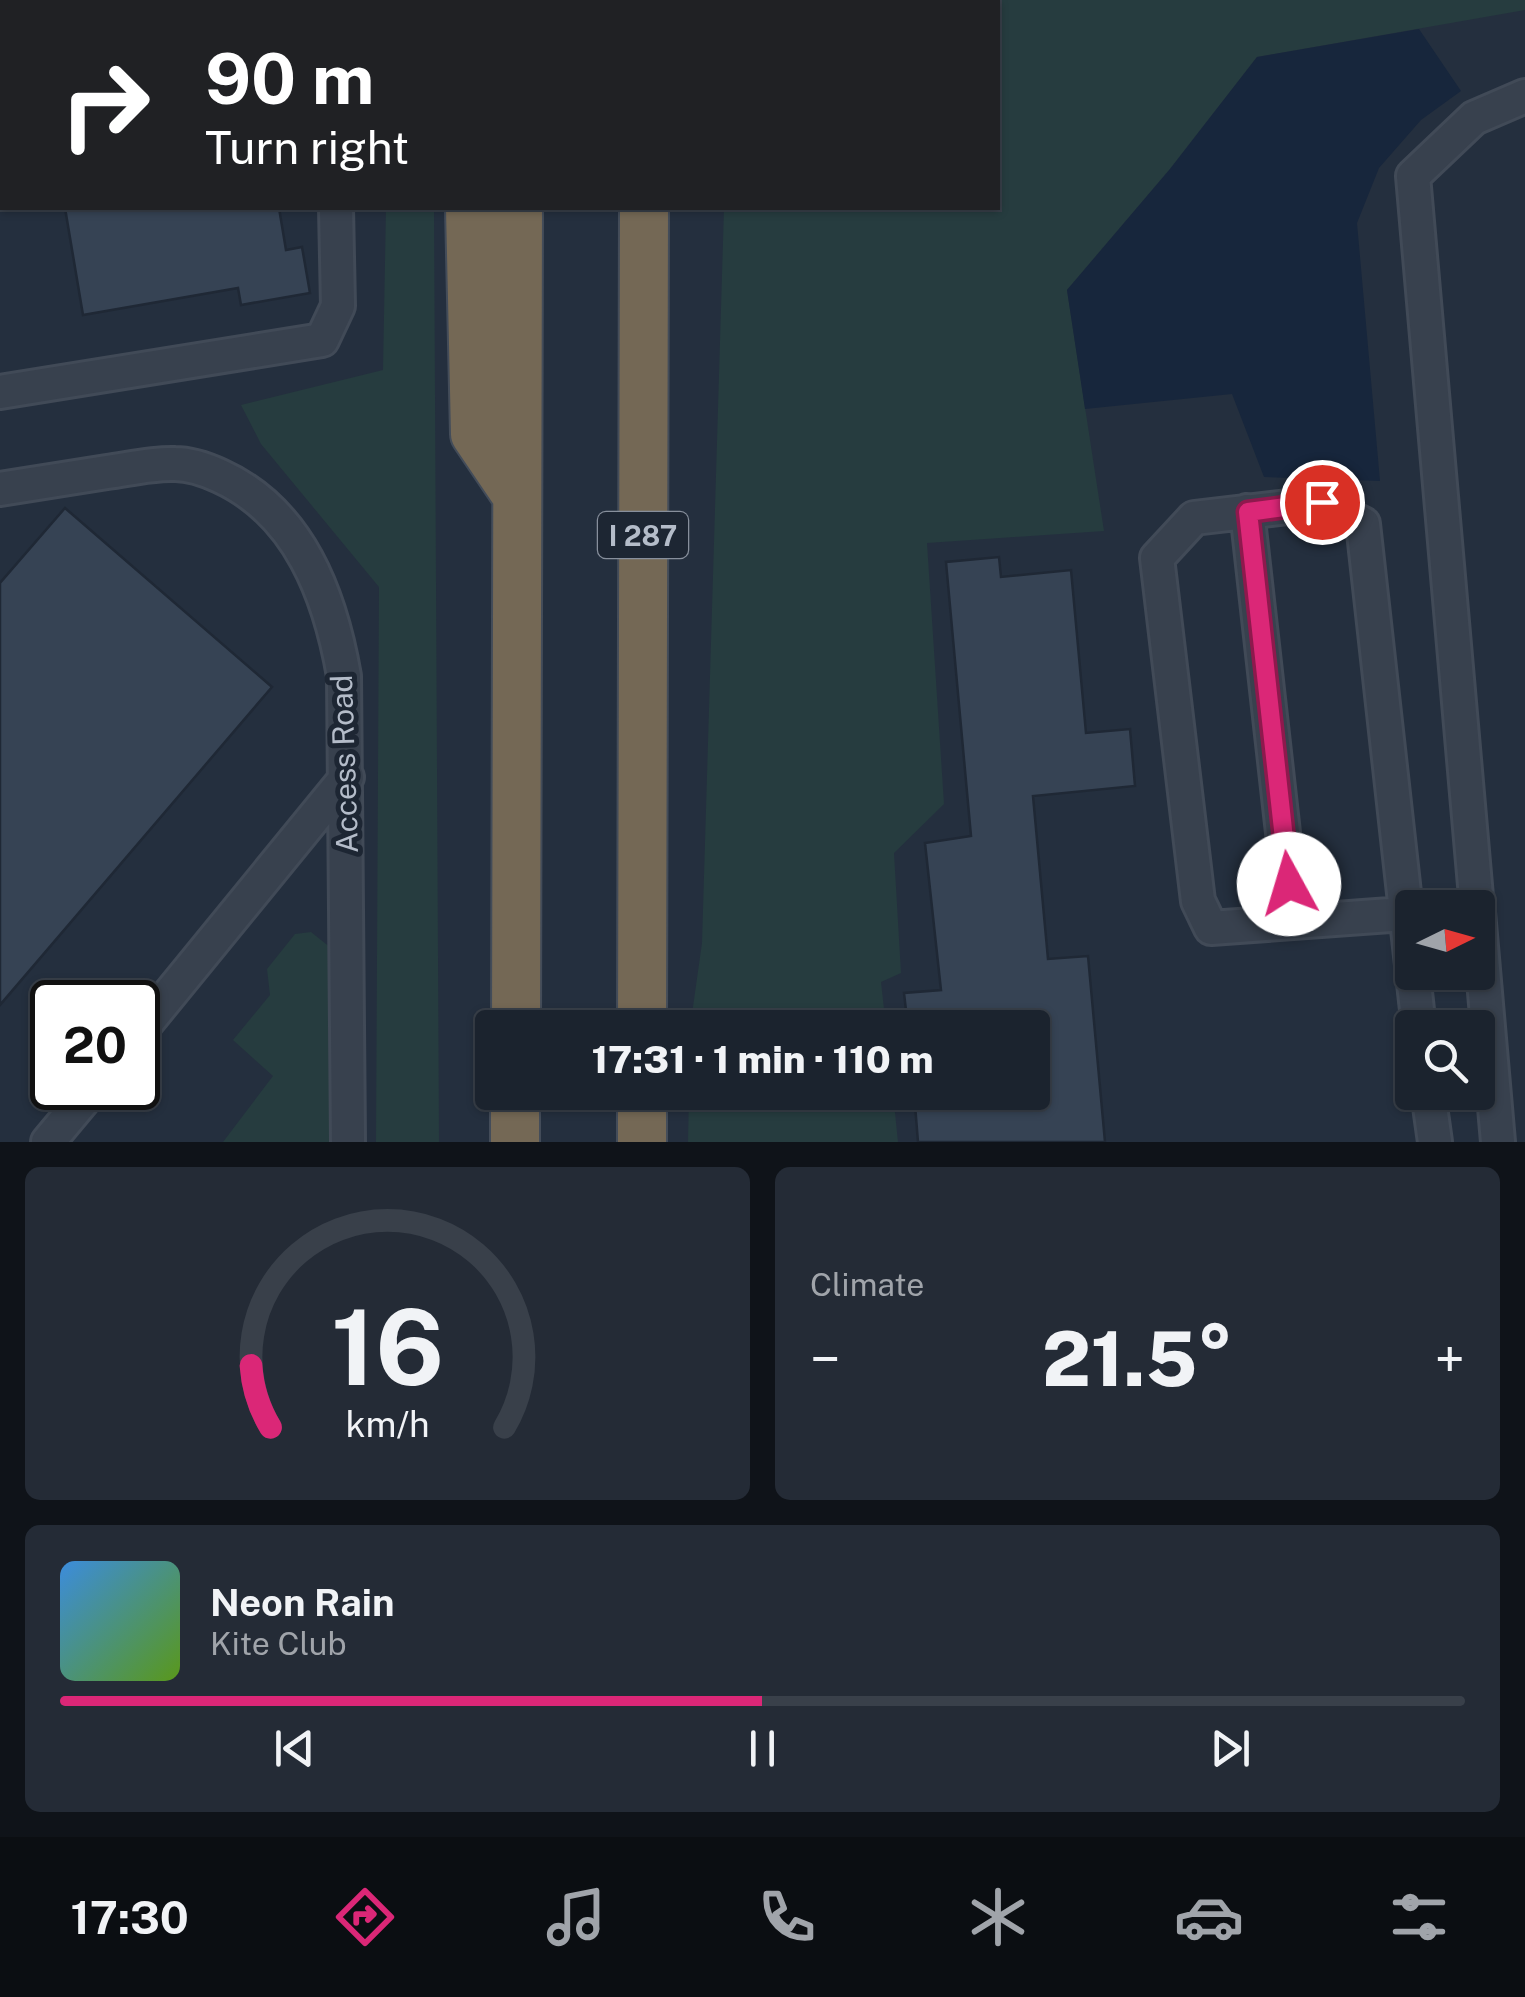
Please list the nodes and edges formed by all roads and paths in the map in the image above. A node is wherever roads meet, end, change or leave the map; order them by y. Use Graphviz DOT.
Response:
graph roads {
  1 [pos="1525,96"];
  2 [pos="336,210"];
  3 [pos="470,210"];
  4 [pos="518,210"];
  5 [pos="644,210"];
  6 [pos="0,392"];
  7 [pos="0,489"];
  8 [pos="517,496"];
  9 [pos="1248,512"];
  10 [pos="346,777"];
  11 [pos="1401,890"];
  12 [pos="1475,890"];
  13 [pos="1395,915"];
  14 [pos="1293,922"];
  15 [pos="1484,990"];
  16 [pos="160,1006"];
  17 [pos="516,1010"];
  18 [pos="642,1010"];
  19 [pos="75,1110"];
  20 [pos="516,1110"];
  21 [pos="642,1110"];
  22 [pos="1431,1110"];
  23 [pos="48,1142"];
  24 [pos="348,1142"];
  25 [pos="515,1142"];
  26 [pos="642,1142"];
  27 [pos="1435,1142"];
  28 [pos="1498,1142"];
  1 -- 12 [label="lane"];
  2 -- 6 [label="lane"];
  3 -- 8 [label="highway"];
  4 -- 8 [label="highway"];
  5 -- 18 [label="highway, I 287"];
  7 -- 10 [label="lane, Access Road"];
  8 -- 17 [label="highway"];
  9 -- 11 [label="lane"];
  9 -- 14 [label="lane"];
  9 -- 14 [label="lane"];
  10 -- 16 [label="lane"];
  10 -- 24 [label="lane, Access Road"];
  13 -- 14 [label="lane"];
  15 -- 28 [label="lane"];
  19 -- 23 [label="lane"];
  20 -- 25 [label="highway"];
  21 -- 26 [label="highway"];
  22 -- 27 [label="lane"];
}
